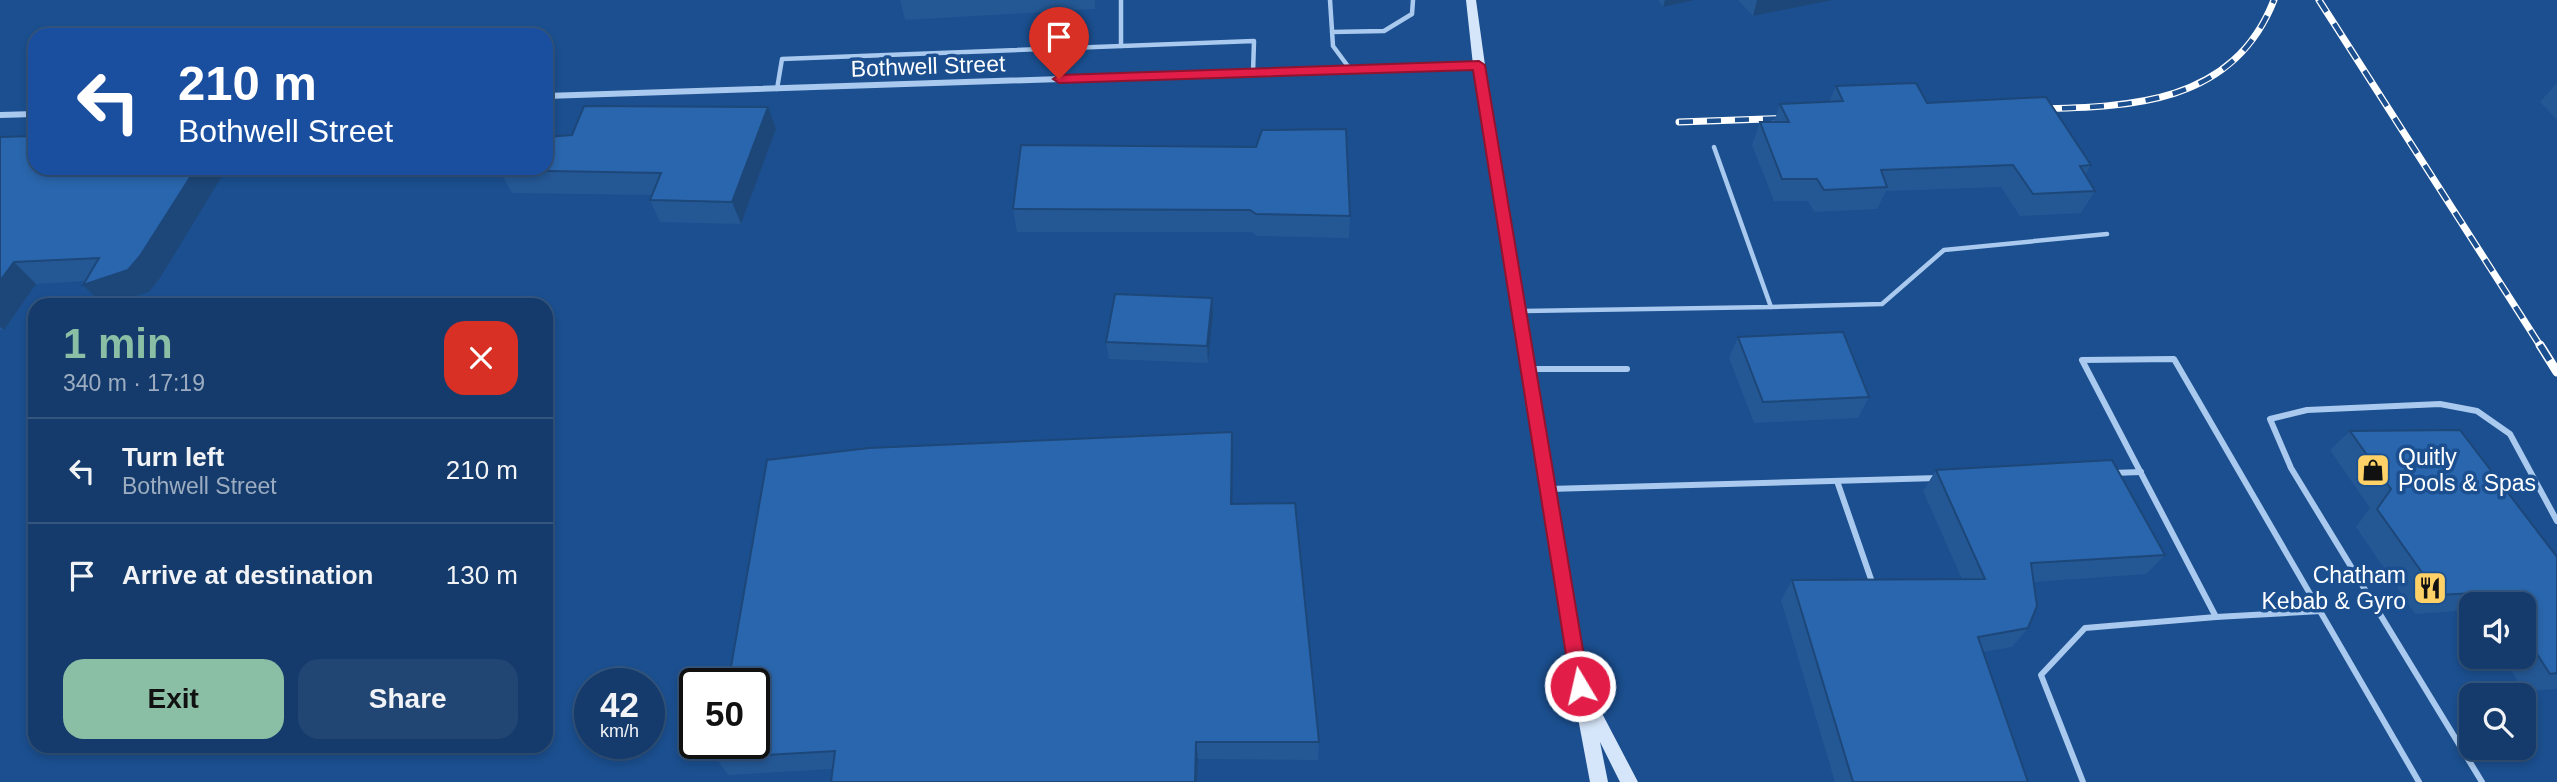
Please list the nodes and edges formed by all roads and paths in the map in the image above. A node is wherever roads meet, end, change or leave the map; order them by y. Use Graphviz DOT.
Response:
graph roads {
  1 [pos="1121,0"];
  2 [pos="1330,0"];
  3 [pos="1413,0"];
  4 [pos="1471,0"];
  5 [pos="1332,32"];
  6 [pos="1121,46"];
  7 [pos="1479,65"];
  8 [pos="1350,69"];
  9 [pos="1253,73"];
  10 [pos="777,89"];
  11 [pos="553,96"];
  12 [pos="28,114"];
  13 [pos="0,115"];
  14 [pos="1714,147"];
  15 [pos="2107,234"];
  16 [pos="1771,307"];
  17 [pos="1521,311"];
  18 [pos="1530,369"];
  19 [pos="1627,369"];
  20 [pos="2141,472"];
  21 [pos="2103,473"];
  22 [pos="1951,478"];
  23 [pos="1837,481"];
  24 [pos="1549,489"];
  25 [pos="2557,521"];
  26 [pos="1872,582"];
  27 [pos="2321,611"];
  28 [pos="2216,617"];
  29 [pos="1580,686"];
  30 [pos="1599,782"];
  31 [pos="1629,782"];
  32 [pos="2083,782"];
  33 [pos="2419,782"];
  34 [pos="2482,782"];
  1 -- 6 [label="lane"];
  2 -- 5 [label="lane"];
  3 -- 5 [label="lane"];
  4 -- 7 [label="main road"];
  5 -- 8 [label="lane"];
  6 -- 9 [label="lane"];
  6 -- 10 [label="lane"];
  7 -- 8 [label="street, Bothwell Street"];
  7 -- 17 [label="main road"];
  8 -- 9 [label="street, Bothwell Street"];
  9 -- 10 [label="street, Bothwell Street"];
  10 -- 11 [label="street, Bothwell Street"];
  12 -- 13 [label="street"];
  14 -- 16 [label="lane"];
  15 -- 16 [label="lane"];
  16 -- 17 [label="lane"];
  17 -- 18 [label="main road"];
  18 -- 19 [label="lane"];
  18 -- 24 [label="main road"];
  20 -- 21 [label="lane"];
  20 -- 27 [label="lane"];
  20 -- 28 [label="lane"];
  22 -- 23 [label="lane"];
  23 -- 24 [label="lane"];
  23 -- 26 [label="lane"];
  24 -- 29 [label="main road"];
  25 -- 34 [label="lane"];
  27 -- 28 [label="lane"];
  27 -- 33 [label="lane"];
  28 -- 32 [label="lane"];
  29 -- 30 [label="main road"];
  29 -- 31 [label="main road"];
}
